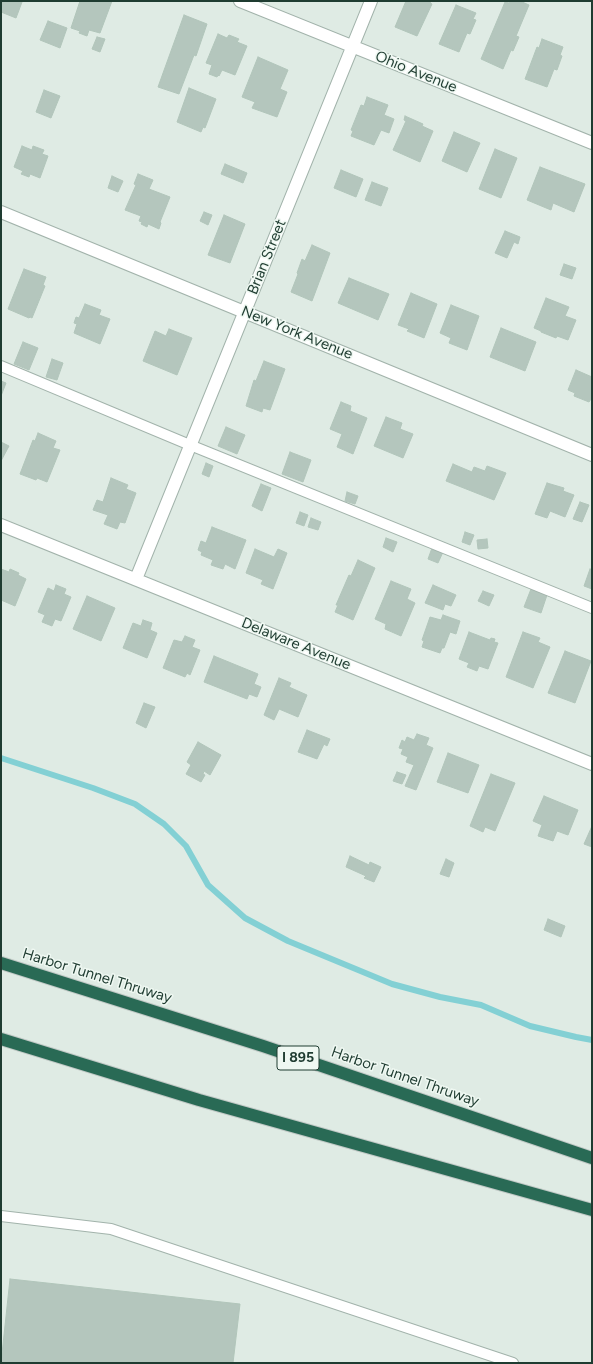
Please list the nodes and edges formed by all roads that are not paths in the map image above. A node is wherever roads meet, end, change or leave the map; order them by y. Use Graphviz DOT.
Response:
graph roads {
  1 [pos="240,1"];
  2 [pos="371,1"];
  3 [pos="352,46"];
  4 [pos="592,143"];
  5 [pos="1,212"];
  6 [pos="244,312"];
  7 [pos="1,366"];
  8 [pos="190,445"];
  9 [pos="592,455"];
  10 [pos="1,525"];
  11 [pos="136,579"];
  12 [pos="592,608"];
  13 [pos="592,764"];
  14 [pos="1,963"];
  15 [pos="1,1039"];
  16 [pos="592,1158"];
  17 [pos="592,1210"];
  18 [pos="1,1216"];
  19 [pos="513,1363"];
  1 -- 3 [label="street, Ohio Avenue"];
  2 -- 3 [label="street, Brian Street"];
  3 -- 4 [label="street, Ohio Avenue"];
  3 -- 6 [label="street, Brian Street"];
  5 -- 6 [label="street, New York Avenue"];
  6 -- 8 [label="street, Brian Street"];
  6 -- 9 [label="street, New York Avenue"];
  7 -- 8 [label="lane"];
  8 -- 11 [label="street, Brian Street"];
  8 -- 12 [label="lane"];
  10 -- 11 [label="street, Delaware Avenue"];
  11 -- 13 [label="street, Delaware Avenue"];
  14 -- 16 [label="highway, Harbor Tunnel Thruway / I 895"];
  15 -- 17 [label="highway"];
  18 -- 19 [label="lane"];
}
